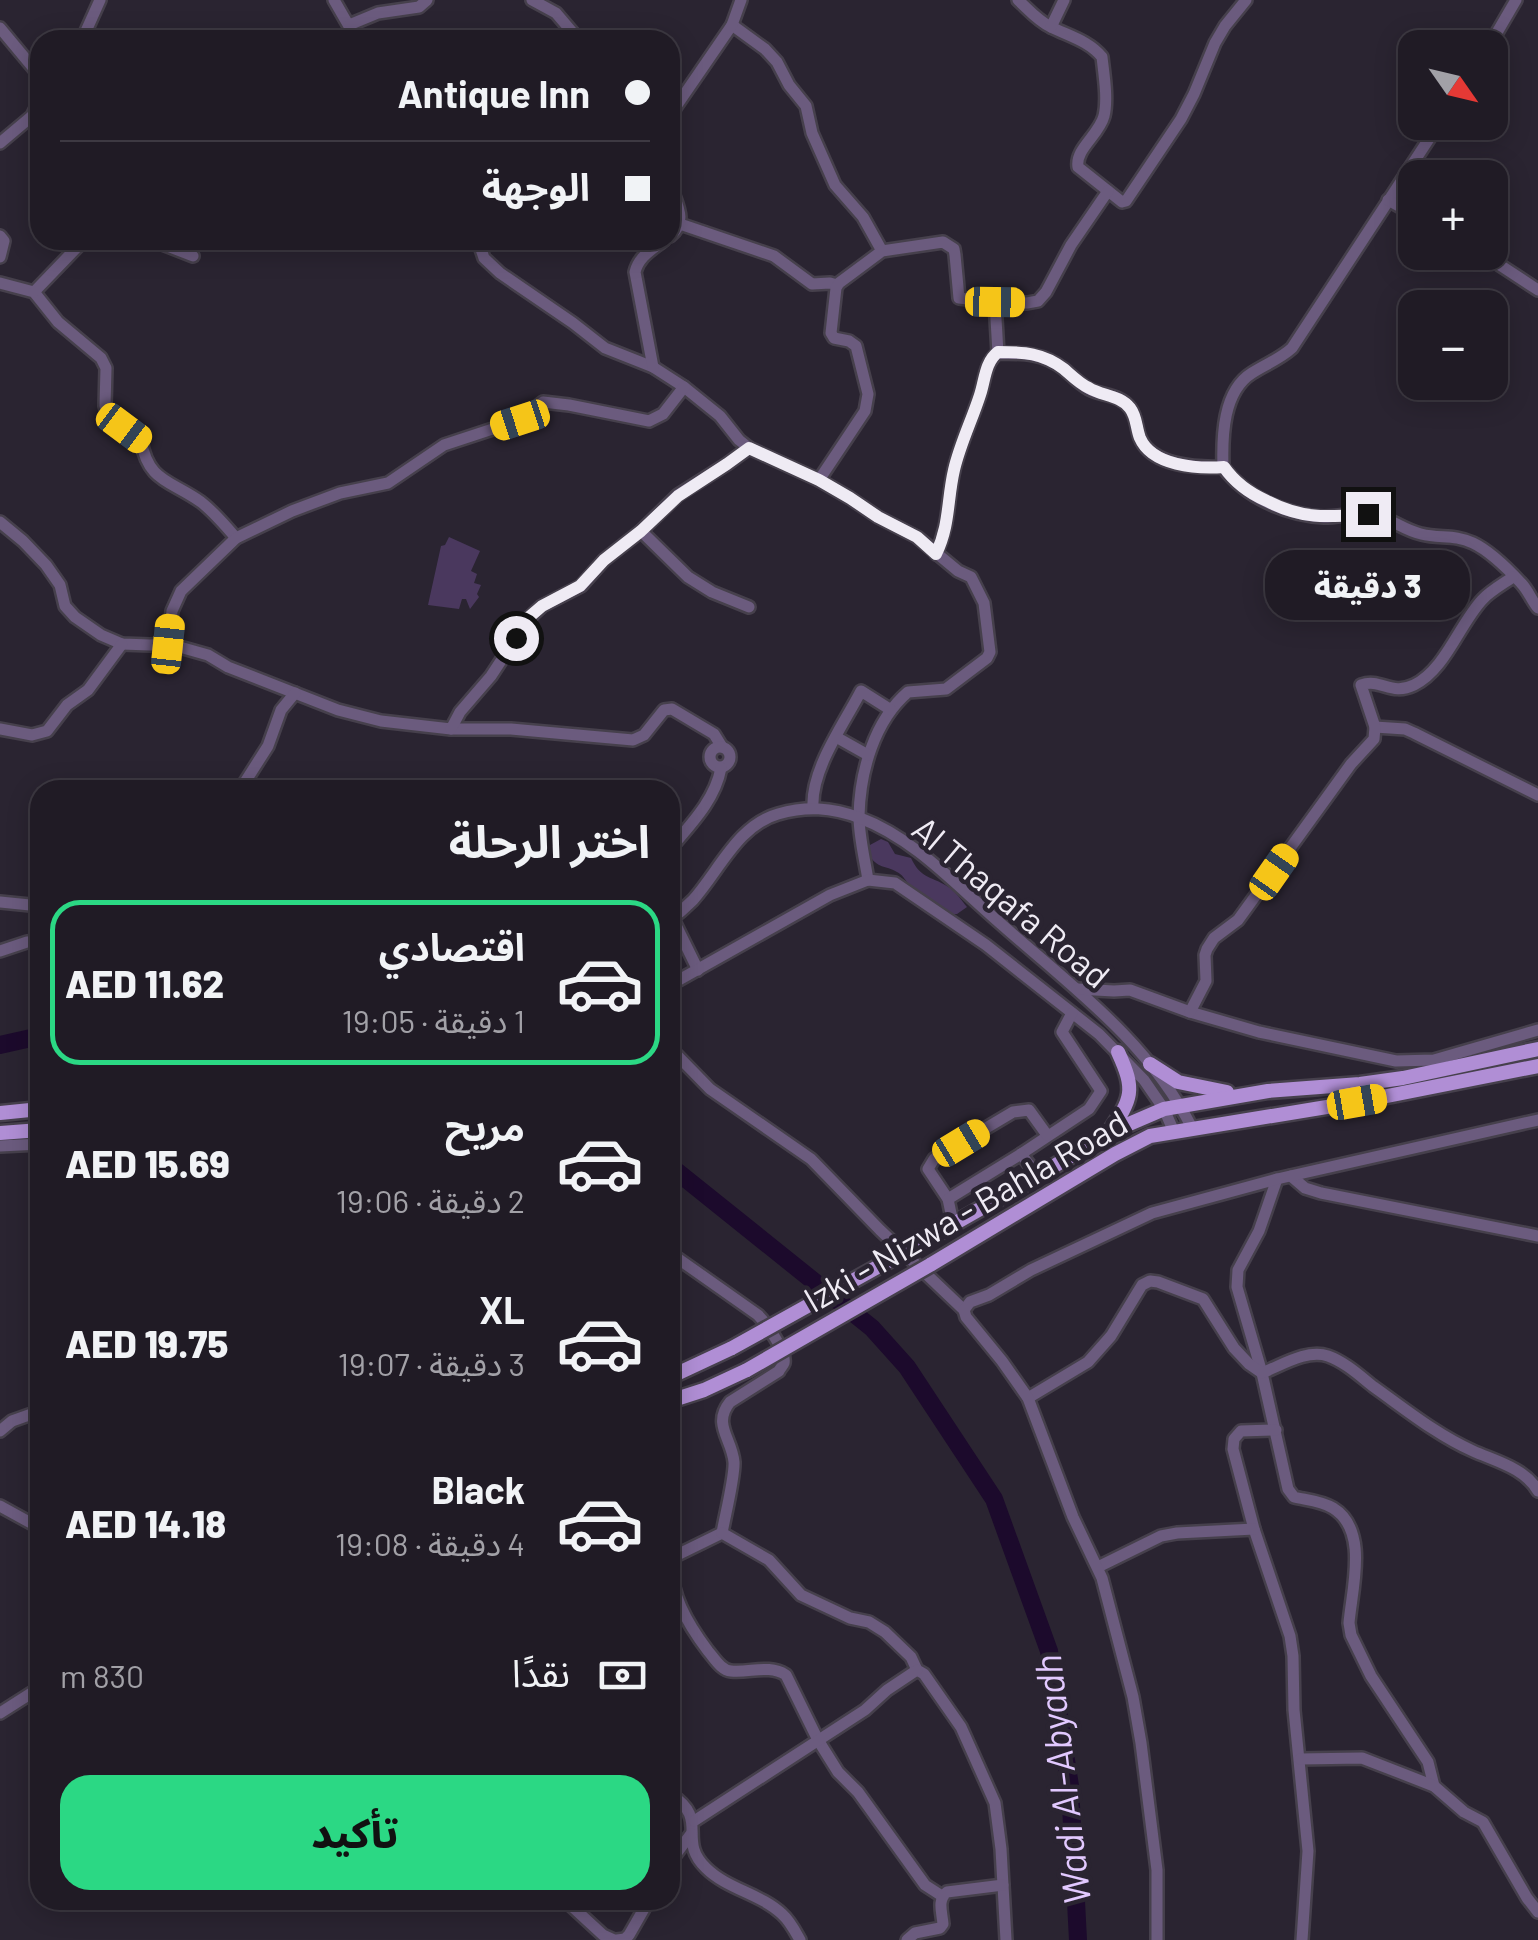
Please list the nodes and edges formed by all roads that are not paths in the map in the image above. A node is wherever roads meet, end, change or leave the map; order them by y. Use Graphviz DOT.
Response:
graph roads {
  1 [pos="100,0"];
  2 [pos="334,0"];
  3 [pos="427,0"];
  4 [pos="532,0"];
  5 [pos="741,0"];
  6 [pos="1018,0"];
  7 [pos="1064,0"];
  8 [pos="1246,0"];
  9 [pos="1516,0"];
  10 [pos="557,7"];
  11 [pos="349,25"];
  12 [pos="732,25"];
  13 [pos="1051,27"];
  14 [pos="0,28"];
  15 [pos="86,30"];
  16 [pos="352,30"];
  17 [pos="573,30"];
  18 [pos="1498,30"];
  19 [pos="30,64"];
  20 [pos="680,95"];
  21 [pos="30,122"];
  22 [pos="1428,140"];
  23 [pos="0,142"];
  24 [pos="1108,191"];
  25 [pos="1388,200"];
  26 [pos="1398,206"];
  27 [pos="680,214"];
  28 [pos="680,224"];
  29 [pos="0,236"];
  30 [pos="74,250"];
  31 [pos="178,250"];
  32 [pos="481,250"];
  33 [pos="651,250"];
  34 [pos="882,250"];
  35 [pos="193,256"];
  36 [pos="0,257"];
  37 [pos="1507,270"];
  38 [pos="0,283"];
  39 [pos="837,285"];
  40 [pos="1538,290"];
  41 [pos="34,292"];
  42 [pos="995,302"];
  43 [pos="998,352"];
  44 [pos="653,367"];
  45 [pos="684,387"];
  46 [pos="749,448"];
  47 [pos="1224,467"];
  48 [pos="819,480"];
  49 [pos="0,522"];
  50 [pos="641,531"];
  51 [pos="236,538"];
  52 [pos="936,554"];
  53 [pos="1513,576"];
  54 [pos="749,607"];
  55 [pos="1538,608"];
  56 [pos="122,644"];
  57 [pos="168,644"];
  58 [pos="295,693"];
  59 [pos="892,710"];
  60 [pos="1375,727"];
  61 [pos="450,729"];
  62 [pos="0,730"];
  63 [pos="836,738"];
  64 [pos="868,755"];
  65 [pos="246,780"];
  66 [pos="1538,795"];
  67 [pos="813,806"];
  68 [pos="859,817"];
  69 [pos="680,837"];
  70 [pos="868,880"];
  71 [pos="0,902"];
  72 [pos="30,905"];
  73 [pos="680,910"];
  74 [pos="680,935"];
  75 [pos="30,942"];
  76 [pos="0,951"];
  77 [pos="698,970"];
  78 [pos="680,980"];
  79 [pos="1076,989"];
  80 [pos="1114,992"];
  81 [pos="1072,1012"];
  82 [pos="1190,1012"];
  83 [pos="1109,1018"];
  84 [pos="1538,1030"];
  85 [pos="1538,1049"];
  86 [pos="1118,1052"];
  87 [pos="680,1058"];
  88 [pos="1150,1064"];
  89 [pos="1538,1066"];
  90 [pos="1243,1094"];
  91 [pos="1181,1106"];
  92 [pos="30,1110"];
  93 [pos="1164,1110"];
  94 [pos="0,1112"];
  95 [pos="1538,1120"];
  96 [pos="1192,1128"];
  97 [pos="30,1131"];
  98 [pos="1174,1132"];
  99 [pos="0,1133"];
  100 [pos="1108,1133"];
  101 [pos="1048,1135"];
  102 [pos="30,1144"];
  103 [pos="0,1146"];
  104 [pos="1021,1154"];
  105 [pos="1038,1176"];
  106 [pos="1291,1176"];
  107 [pos="1277,1179"];
  108 [pos="948,1199"];
  109 [pos="953,1223"];
  110 [pos="1538,1236"];
  111 [pos="680,1260"];
  112 [pos="964,1310"];
  113 [pos="680,1373"];
  114 [pos="1262,1373"];
  115 [pos="680,1398"];
  116 [pos="1028,1398"];
  117 [pos="30,1415"];
  118 [pos="0,1430"];
  119 [pos="1276,1430"];
  120 [pos="1538,1490"];
  121 [pos="0,1506"];
  122 [pos="30,1522"];
  123 [pos="1254,1529"];
  124 [pos="722,1533"];
  125 [pos="680,1548"];
  126 [pos="1098,1566"];
  127 [pos="680,1617"];
  128 [pos="917,1670"];
  129 [pos="30,1694"];
  130 [pos="0,1714"];
  131 [pos="818,1740"];
  132 [pos="1300,1759"];
  133 [pos="1434,1786"];
  134 [pos="680,1801"];
  135 [pos="692,1828"];
  136 [pos="680,1847"];
  137 [pos="1003,1885"];
  138 [pos="942,1896"];
  139 [pos="576,1910"];
  140 [pos="643,1910"];
  141 [pos="1538,1912"];
  142 [pos="941,1934"];
  143 [pos="616,1940"];
  144 [pos="800,1940"];
  145 [pos="907,1940"];
  146 [pos="1006,1940"];
  147 [pos="1157,1940"];
  148 [pos="1302,1940"];
  1 -- 15 [label="street"];
  2 -- 11 [label="street"];
  3 -- 11 [label="street"];
  4 -- 10 [label="street"];
  5 -- 12 [label="street"];
  6 -- 13 [label="street"];
  7 -- 13 [label="street"];
  8 -- 24 [label="street"];
  9 -- 18 [label="street"];
  10 -- 17 [label="street"];
  11 -- 16 [label="street"];
  12 -- 20 [label="street"];
  12 -- 34 [label="street"];
  13 -- 24 [label="street"];
  14 -- 19 [label="street"];
  21 -- 23 [label="street"];
  22 -- 25 [label="street"];
  24 -- 42 [label="street"];
  25 -- 26 [label="street"];
  25 -- 47 [label="street"];
  27 -- 28 [label="street"];
  28 -- 39 [label="street"];
  29 -- 36 [label="street"];
  30 -- 41 [label="street"];
  31 -- 35 [label="street"];
  32 -- 44 [label="street"];
  33 -- 44 [label="street"];
  34 -- 39 [label="street"];
  34 -- 42 [label="street"];
  37 -- 40 [label="street"];
  38 -- 41 [label="street"];
  39 -- 48 [label="street"];
  41 -- 51 [label="street"];
  42 -- 43 [label="street"];
  43 -- 47 [label="street"];
  43 -- 52 [label="street"];
  44 -- 45 [label="street"];
  45 -- 46 [label="street"];
  45 -- 51 [label="street"];
  46 -- 48 [label="street"];
  46 -- 50 [label="street"];
  47 -- 53 [label="street"];
  48 -- 52 [label="street"];
  49 -- 56 [label="street"];
  50 -- 54 [label="street"];
  50 -- 61 [label="street"];
  51 -- 57 [label="street"];
  52 -- 59 [label="street"];
  53 -- 55 [label="street"];
  53 -- 60 [label="street"];
  56 -- 57 [label="street"];
  56 -- 62 [label="street"];
  57 -- 58 [label="street"];
  58 -- 61 [label="street"];
  58 -- 65 [label="street"];
  59 -- 63 [label="street"];
  59 -- 64 [label="street"];
  60 -- 66 [label="street"];
  60 -- 82 [label="street"];
  61 -- 69 [label="street"];
  63 -- 64 [label="street"];
  63 -- 67 [label="street"];
  64 -- 68 [label="street"];
  67 -- 68 [label="street, Al Thaqafa Road"];
  67 -- 73 [label="street, Al Thaqafa Road"];
  68 -- 70 [label="street"];
  68 -- 79 [label="street, Al Thaqafa Road"];
  70 -- 77 [label="street"];
  70 -- 81 [label="street"];
  71 -- 72 [label="street"];
  74 -- 77 [label="street"];
  75 -- 76 [label="street"];
  77 -- 78 [label="street"];
  79 -- 80 [label="street"];
  79 -- 83 [label="street, Al Thaqafa Road"];
  80 -- 82 [label="street"];
  80 -- 83 [label="street"];
  81 -- 86 [label="street"];
  81 -- 101 [label="street"];
  82 -- 84 [label="street"];
  83 -- 88 [label="street, Al Thaqafa Road"];
  85 -- 90 [label="main road, Izki - Nizwa - Bahla Road"];
  86 -- 93 [label="street"];
  86 -- 100 [label="main road"];
  87 -- 112 [label="street"];
  88 -- 90 [label="main road"];
  88 -- 91 [label="street, Al Thaqafa Road"];
  89 -- 96 [label="main road, Izki - Nizwa - Bahla Road"];
  90 -- 91 [label="main road, Izki - Nizwa - Bahla Road"];
  91 -- 93 [label="main road, Izki - Nizwa - Bahla Road"];
  91 -- 96 [label="street, Al Thaqafa Road"];
  92 -- 94 [label="main road"];
  93 -- 98 [label="street"];
  93 -- 100 [label="main road, Izki - Nizwa - Bahla Road"];
  95 -- 106 [label="street"];
  96 -- 98 [label="main road, Izki - Nizwa - Bahla Road"];
  97 -- 99 [label="main road"];
  98 -- 115 [label="main road, Izki - Nizwa - Bahla Road, bridge"];
  100 -- 105 [label="main road, Izki - Nizwa - Bahla Road"];
  101 -- 104 [label="street"];
  101 -- 108 [label="street"];
  102 -- 103 [label="street"];
  104 -- 105 [label="street"];
  104 -- 108 [label="street"];
  105 -- 109 [label="main road, Izki - Nizwa - Bahla Road"];
  106 -- 107 [label="street"];
  106 -- 110 [label="street"];
  107 -- 112 [label="street"];
  107 -- 114 [label="street"];
  108 -- 109 [label="street"];
  109 -- 113 [label="main road, Izki - Nizwa - Bahla Road, bridge"];
  111 -- 124 [label="street"];
  112 -- 116 [label="street"];
  114 -- 116 [label="street"];
  114 -- 119 [label="street"];
  114 -- 120 [label="street"];
  116 -- 126 [label="street"];
  117 -- 118 [label="street"];
  119 -- 123 [label="street"];
  119 -- 133 [label="street"];
  121 -- 122 [label="street"];
  123 -- 126 [label="street"];
  123 -- 132 [label="street"];
  124 -- 125 [label="street"];
  124 -- 128 [label="street"];
  126 -- 147 [label="street"];
  127 -- 131 [label="street"];
  128 -- 131 [label="street"];
  128 -- 137 [label="street"];
  129 -- 130 [label="street"];
  131 -- 135 [label="street"];
  131 -- 138 [label="street"];
  132 -- 133 [label="street"];
  132 -- 148 [label="street"];
  133 -- 141 [label="street"];
  134 -- 135 [label="street"];
  135 -- 136 [label="street"];
  135 -- 144 [label="street"];
  137 -- 138 [label="street"];
  137 -- 146 [label="street"];
  138 -- 142 [label="street"];
  139 -- 143 [label="street"];
  140 -- 143 [label="street"];
  142 -- 145 [label="street"];
}
